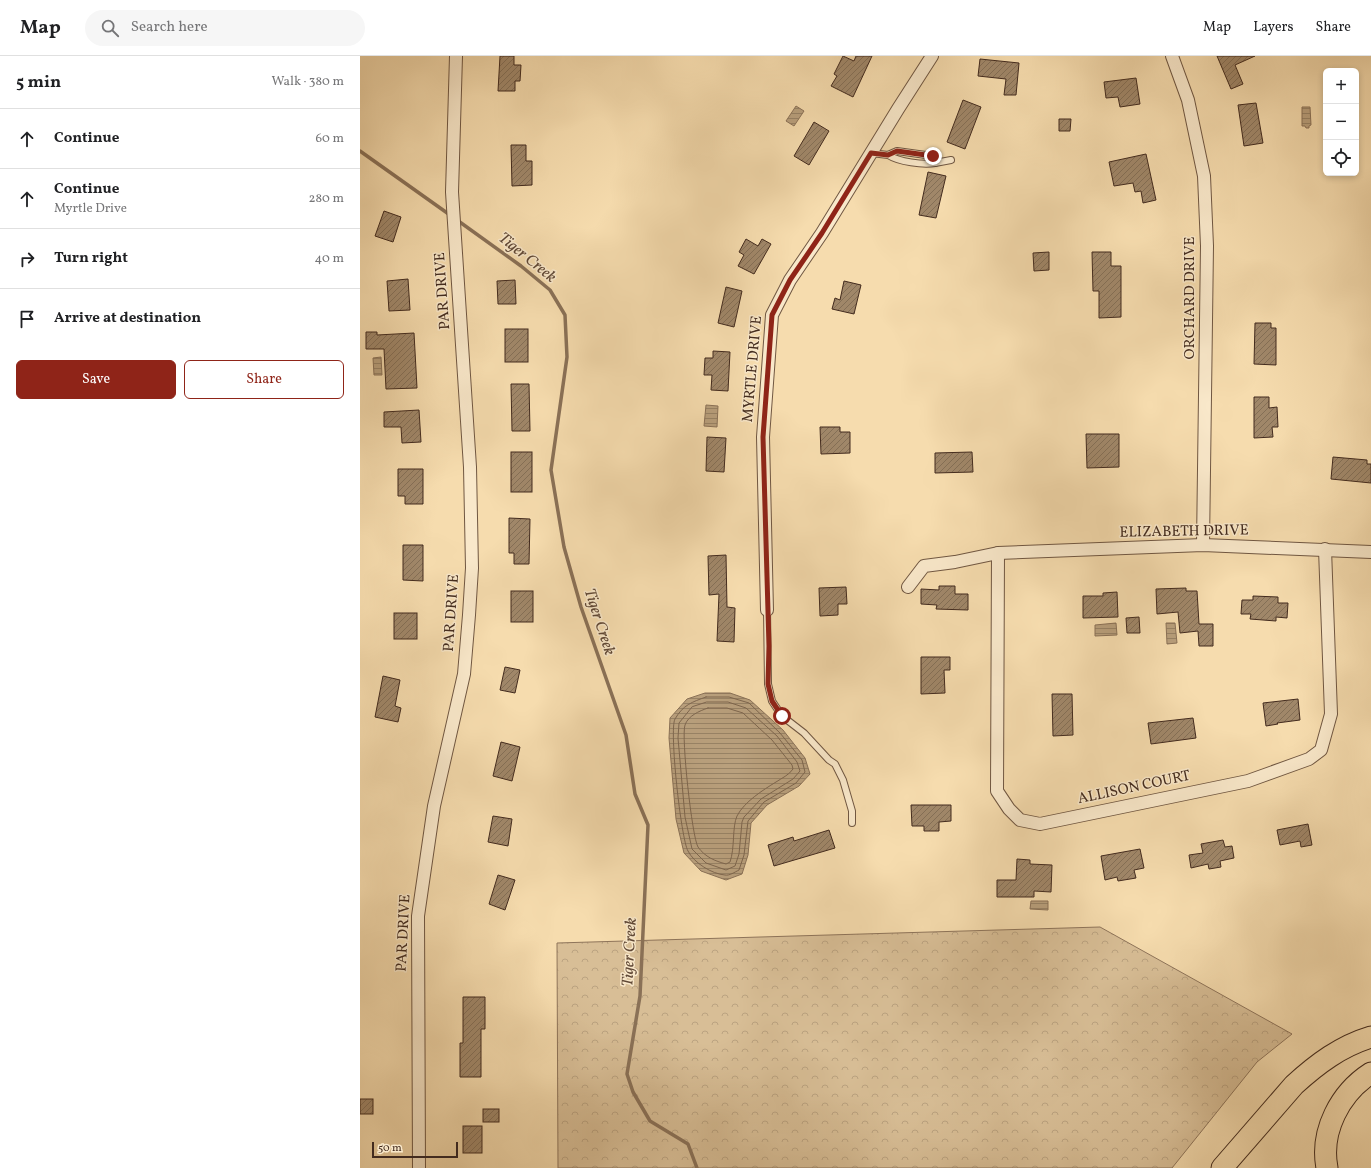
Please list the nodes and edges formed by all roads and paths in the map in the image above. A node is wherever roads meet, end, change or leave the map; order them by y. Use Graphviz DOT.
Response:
graph roads {
  1 [pos="456,56"];
  2 [pos="932,56"];
  3 [pos="1172,56"];
  4 [pos="871,153"];
  5 [pos="951,160"];
  6 [pos="1203,545"];
  7 [pos="1325,549"];
  8 [pos="1371,552"];
  9 [pos="998,553"];
  10 [pos="908,587"];
  11 [pos="768,610"];
  12 [pos="852,824"];
  13 [pos="1371,1037"];
  14 [pos="1371,1073"];
  15 [pos="418,1168"];
  16 [pos="1222,1168"];
  17 [pos="1327,1168"];
  1 -- 15 [label="street, PAR DRIVE"];
  2 -- 4 [label="street, MYRTLE DRIVE"];
  3 -- 6 [label="street, ORCHARD DRIVE"];
  4 -- 5 [label="lane"];
  4 -- 11 [label="street, MYRTLE DRIVE"];
  6 -- 7 [label="street, ELIZABETH DRIVE"];
  6 -- 9 [label="street, ELIZABETH DRIVE"];
  7 -- 8 [label="street, ELIZABETH DRIVE"];
  7 -- 9 [label="street, ALLISON COURT"];
  9 -- 10 [label="street, ELIZABETH DRIVE"];
  11 -- 12 [label="lane"];
  13 -- 16 [label="highway"];
  14 -- 17 [label="highway"];
}
